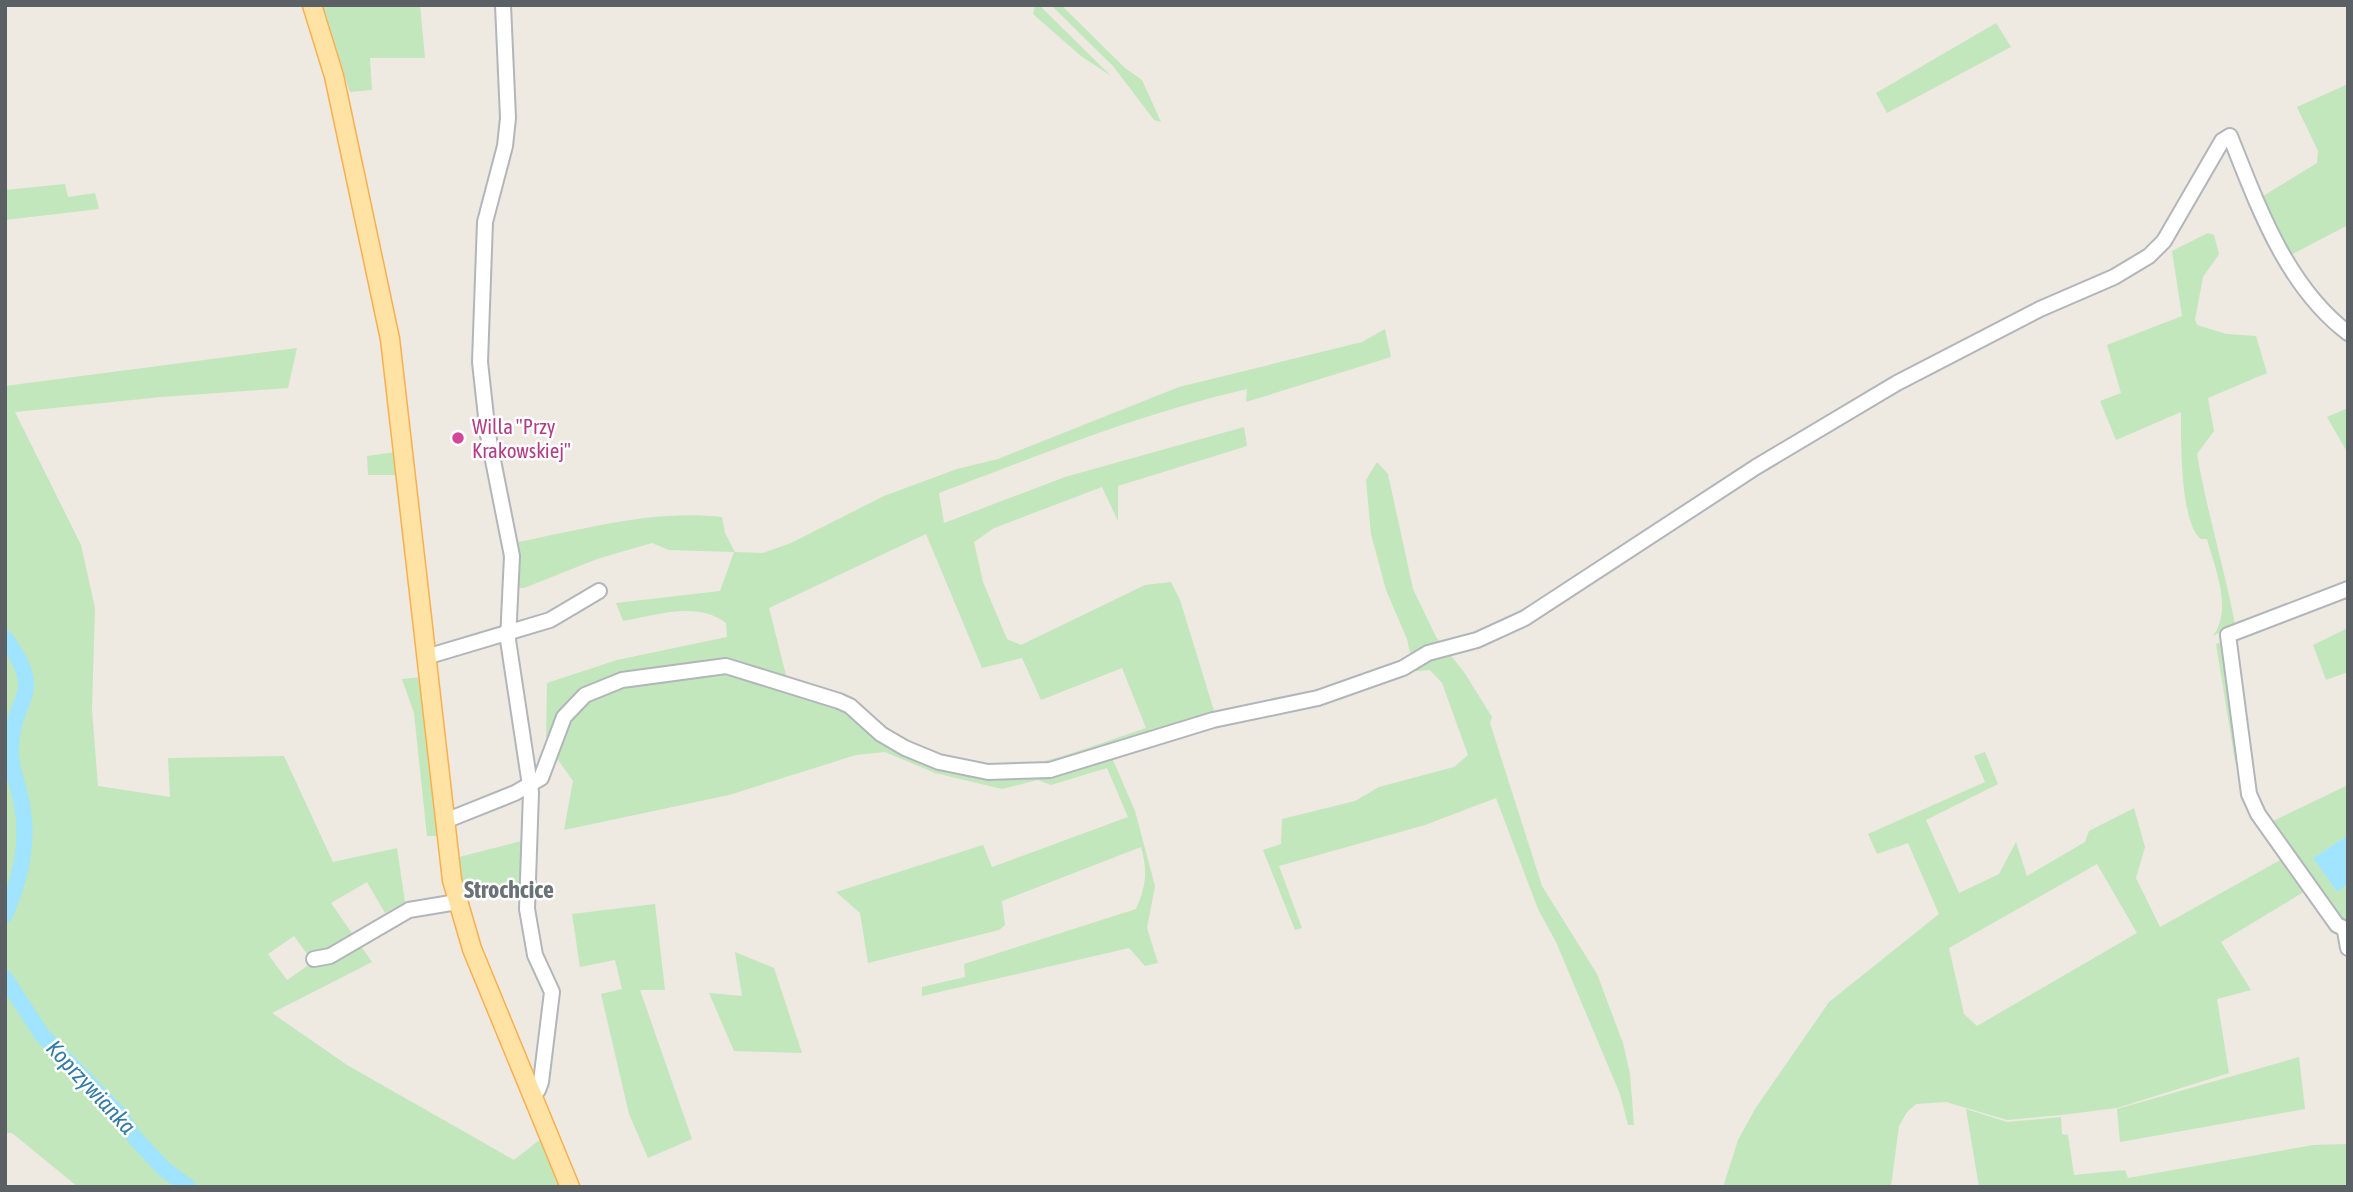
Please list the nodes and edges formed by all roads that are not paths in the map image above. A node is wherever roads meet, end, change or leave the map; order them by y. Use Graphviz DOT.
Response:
graph roads {
  1 [pos="312,5"];
  2 [pos="503,5"];
  3 [pos="2348,333"];
  4 [pos="2348,589"];
  5 [pos="599,591"];
  6 [pos="508,630"];
  7 [pos="426,657"];
  8 [pos="530,785"];
  9 [pos="445,821"];
  10 [pos="457,902"];
  11 [pos="2347,930"];
  12 [pos="2348,948"];
  13 [pos="314,959"];
  14 [pos="531,1094"];
  15 [pos="570,1187"];
  1 -- 7 [label="main road"];
  2 -- 6 [label="street"];
  3 -- 8 [label="street"];
  4 -- 11 [label="street"];
  5 -- 6 [label="street"];
  6 -- 7 [label="street"];
  6 -- 8 [label="street"];
  7 -- 9 [label="main road"];
  8 -- 9 [label="street"];
  8 -- 14 [label="street"];
  9 -- 10 [label="main road"];
  10 -- 13 [label="street"];
  10 -- 14 [label="main road"];
  11 -- 12 [label="street"];
  14 -- 15 [label="main road"];
}
